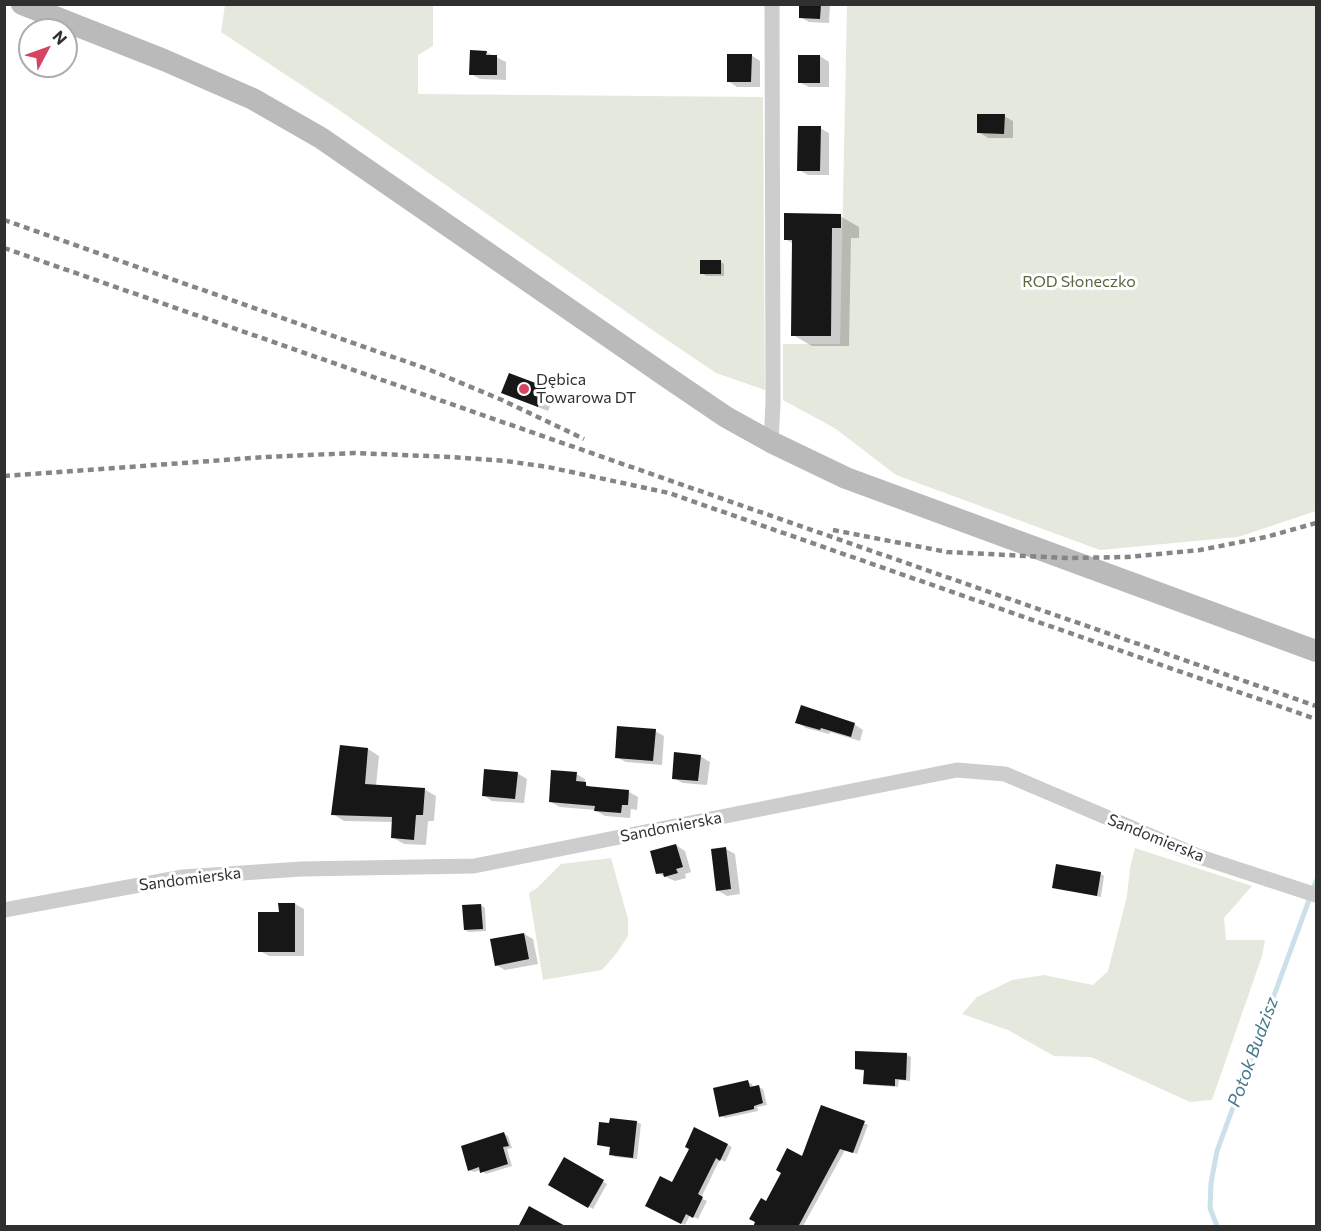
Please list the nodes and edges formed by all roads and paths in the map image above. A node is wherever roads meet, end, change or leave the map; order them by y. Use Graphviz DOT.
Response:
graph roads {
  1 [pos="22,4"];
  2 [pos="772,4"];
  3 [pos="771,442"];
  4 [pos="1317,651"];
  5 [pos="1317,895"];
  6 [pos="4,910"];
  1 -- 3 [label="street"];
  2 -- 3 [label="street"];
  3 -- 4 [label="street"];
  5 -- 6 [label="street, Sandomierska"];
}
